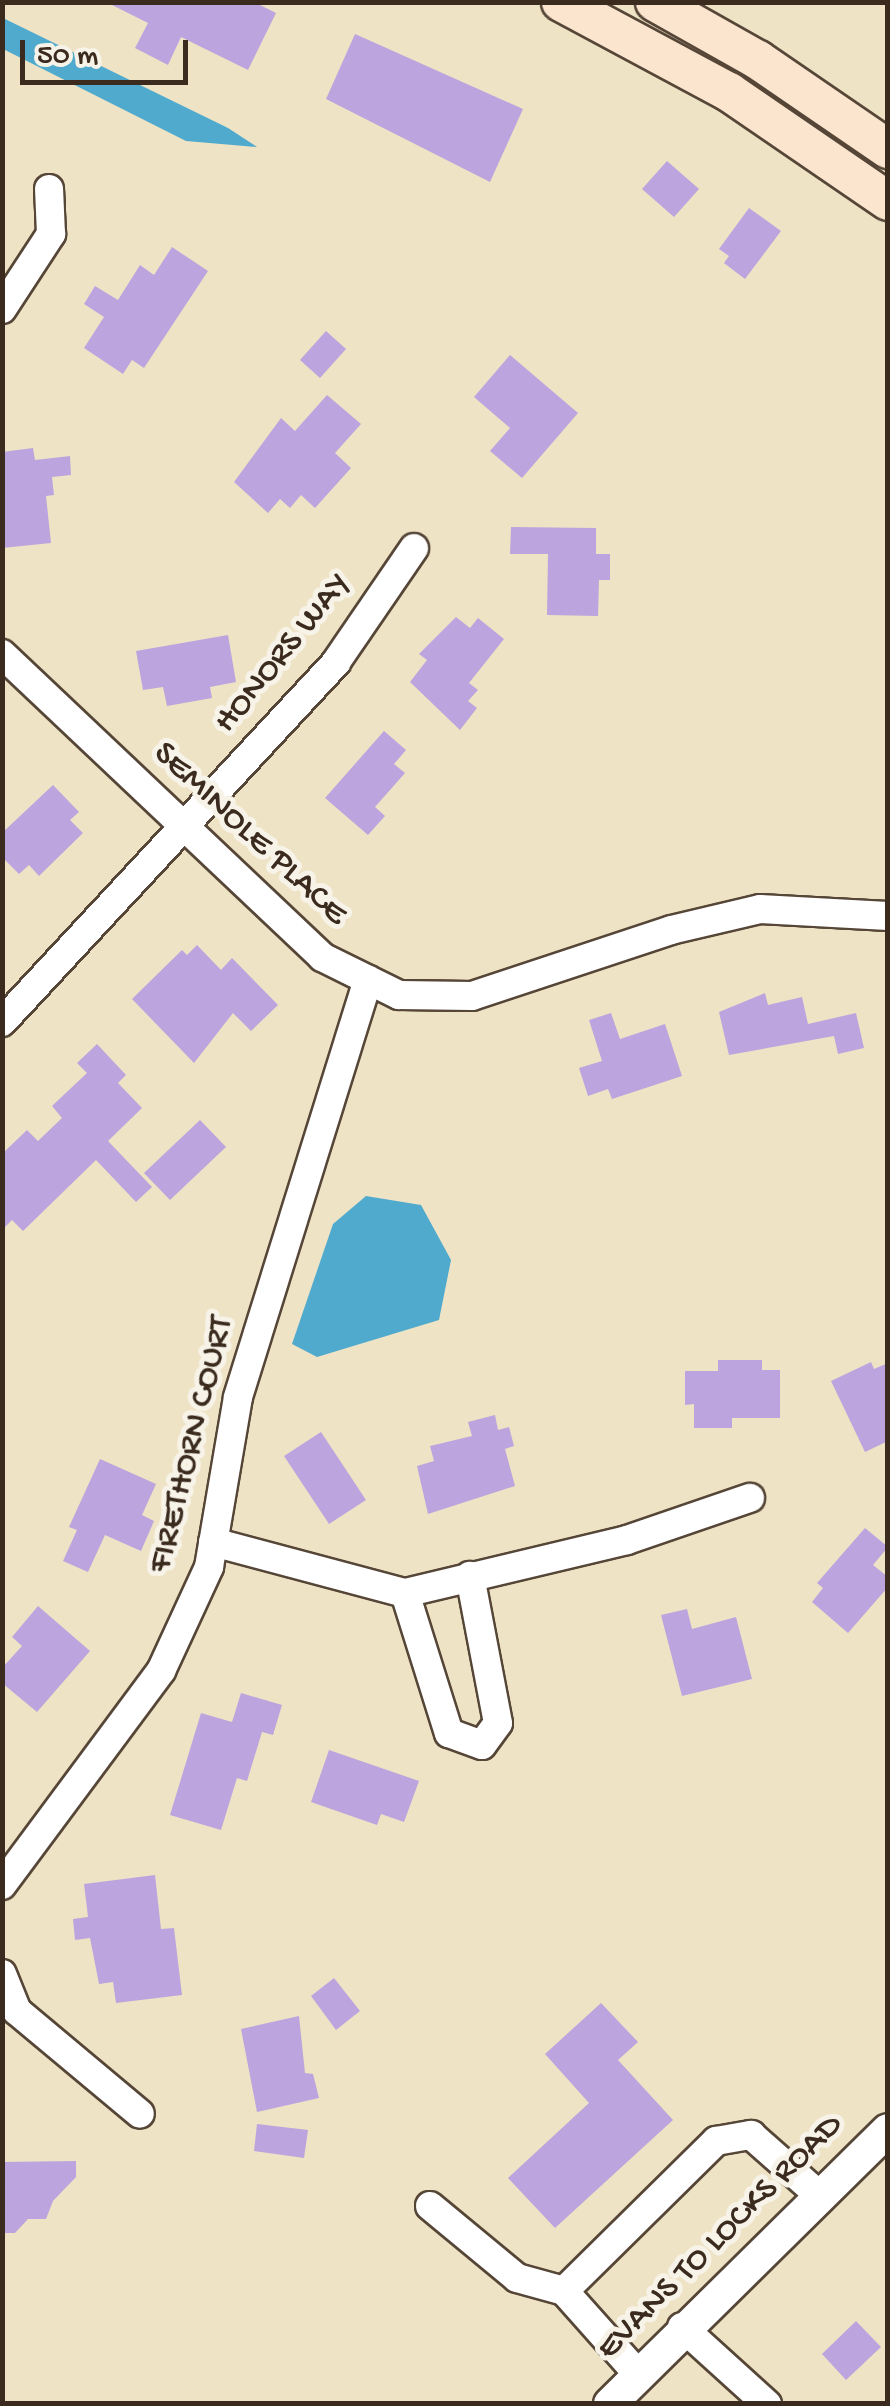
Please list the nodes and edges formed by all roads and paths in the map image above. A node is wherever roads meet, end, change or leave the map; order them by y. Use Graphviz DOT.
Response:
graph roads {
  1 [pos="560,2"];
  2 [pos="655,2"];
  3 [pos="888,148"];
  4 [pos="49,189"];
  5 [pos="888,201"];
  6 [pos="2,309"];
  7 [pos="414,548"];
  8 [pos="2,654"];
  9 [pos="184,828"];
  10 [pos="888,916"];
  11 [pos="368,980"];
  12 [pos="2,1022"];
  13 [pos="750,1498"];
  14 [pos="214,1542"];
  15 [pos="470,1576"];
  16 [pos="405,1593"];
  17 [pos="2,1884"];
  18 [pos="2,1974"];
  19 [pos="140,2114"];
  20 [pos="888,2130"];
  21 [pos="819,2195"];
  22 [pos="430,2206"];
  23 [pos="564,2292"];
  24 [pos="682,2326"];
  25 [pos="638,2374"];
  26 [pos="610,2404"];
  27 [pos="767,2404"];
  1 -- 5 [label="main road"];
  2 -- 3 [label="main road"];
  4 -- 6 [label="street"];
  7 -- 9 [label="street, HONORS WAY"];
  8 -- 9 [label="street, SEMINOLE PLACE"];
  9 -- 11 [label="street, SEMINOLE PLACE"];
  9 -- 12 [label="street, HONORS WAY"];
  10 -- 11 [label="street, SEMINOLE PLACE"];
  11 -- 14 [label="street, FIRETHORN COURT"];
  13 -- 15 [label="street"];
  14 -- 16 [label="street"];
  14 -- 17 [label="street, FIRETHORN COURT"];
  15 -- 16 [label="street"];
  15 -- 16 [label="street"];
  18 -- 19 [label="street"];
  20 -- 21 [label="street, EVANS TO LOCKS ROAD"];
  21 -- 23 [label="street"];
  21 -- 24 [label="street, EVANS TO LOCKS ROAD"];
  22 -- 23 [label="street"];
  23 -- 25 [label="street"];
  24 -- 25 [label="street, EVANS TO LOCKS ROAD"];
  24 -- 27 [label="street"];
  25 -- 26 [label="street, EVANS TO LOCKS ROAD"];
}
